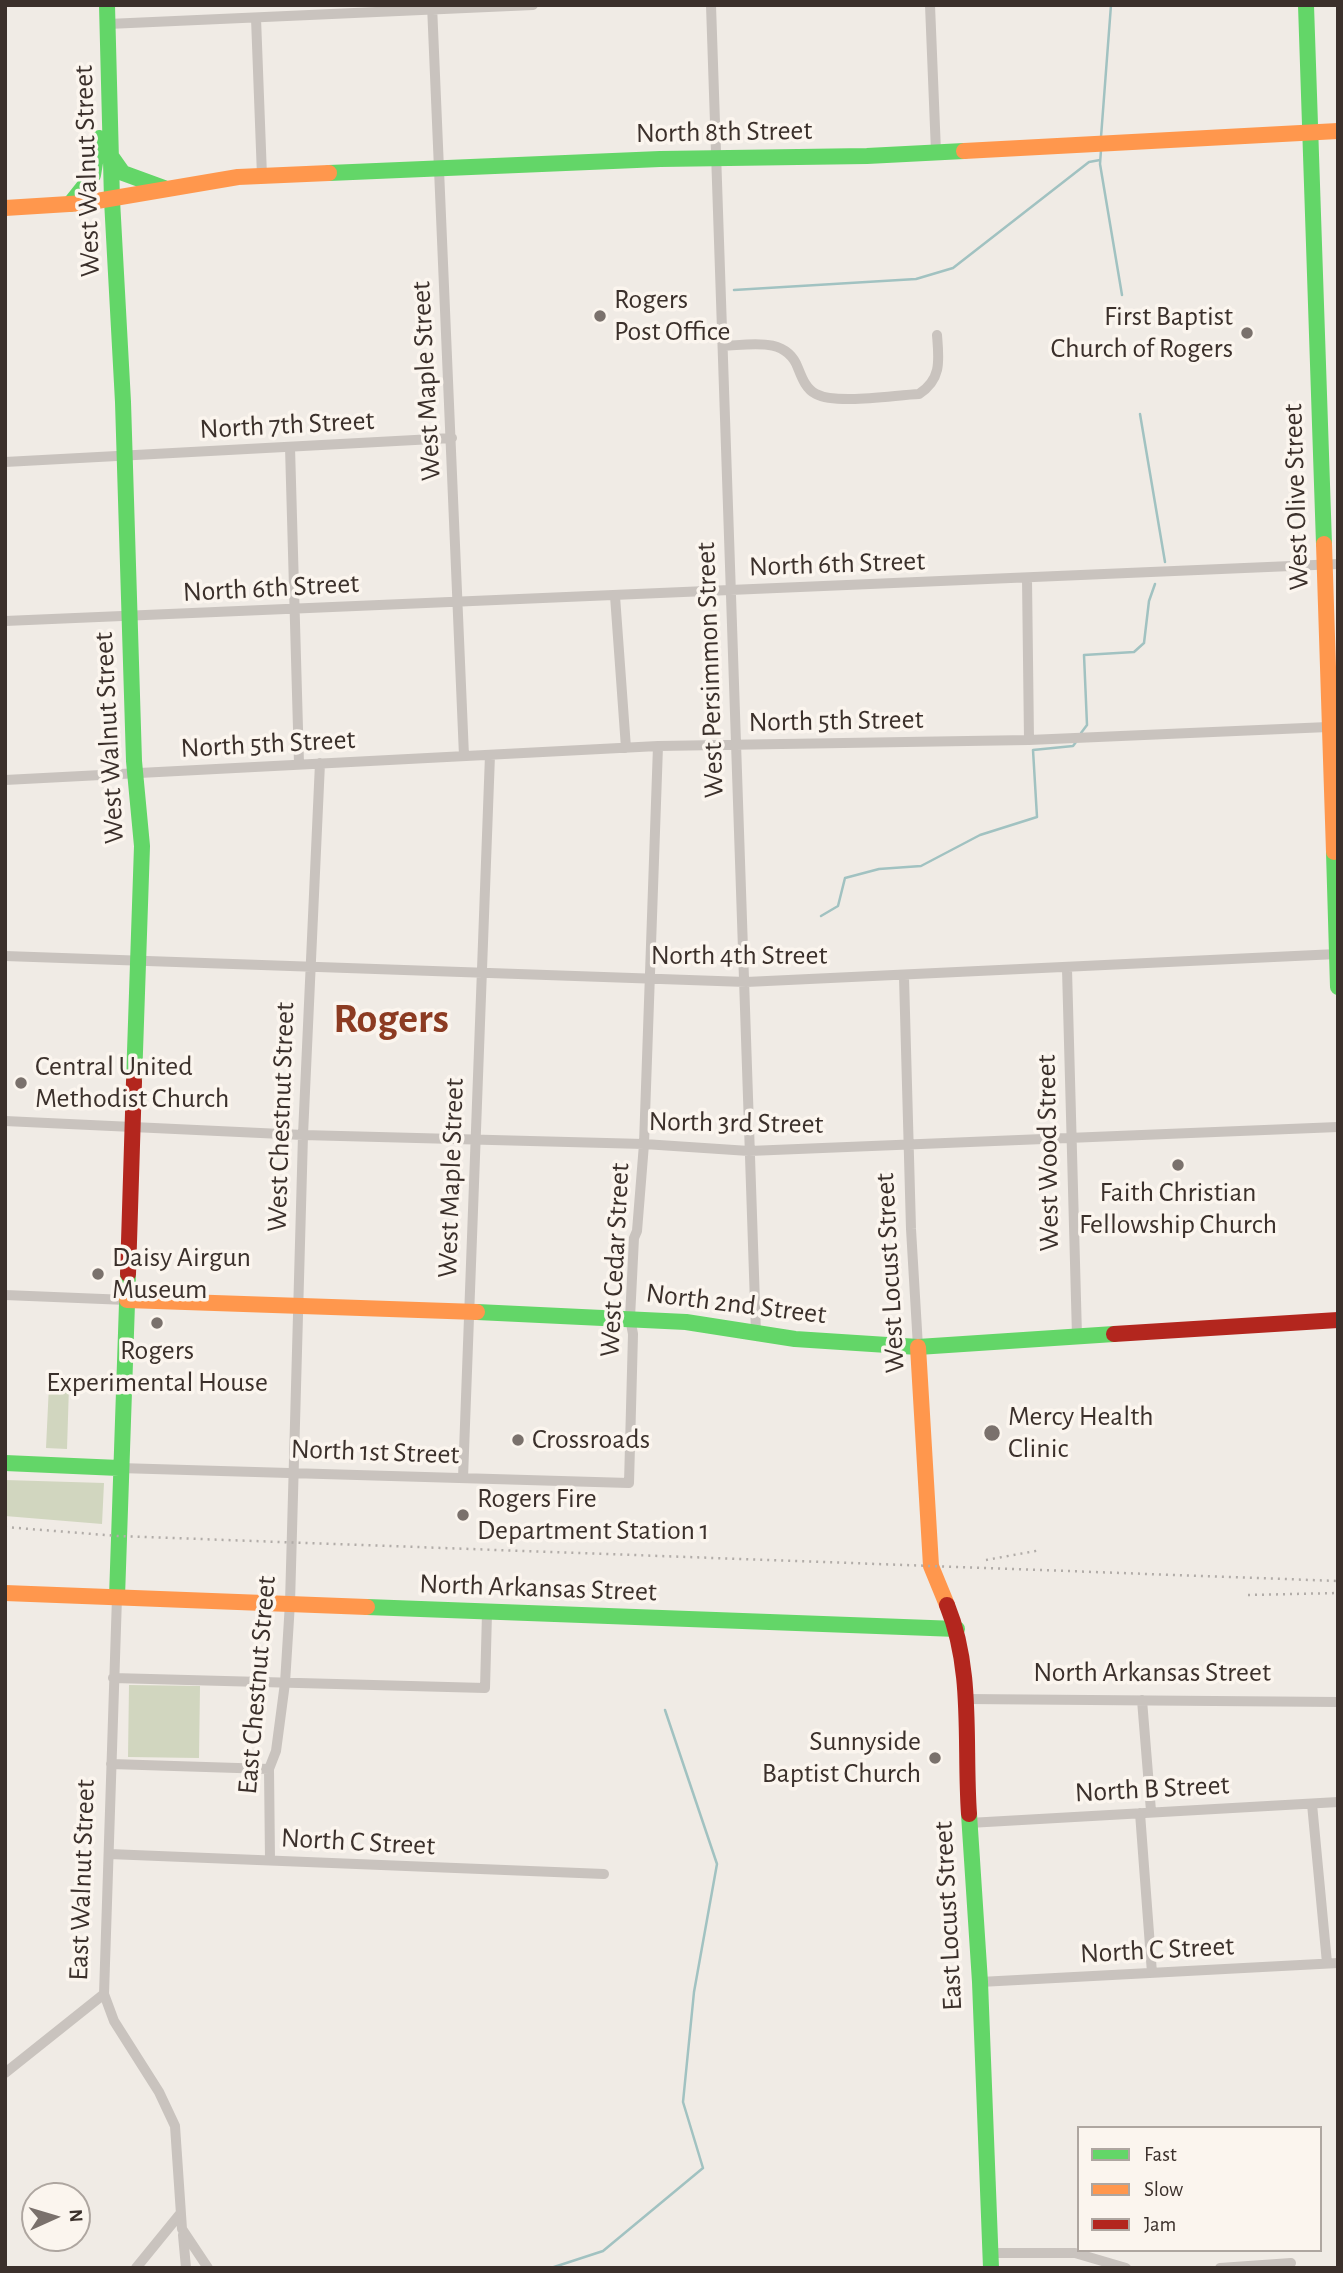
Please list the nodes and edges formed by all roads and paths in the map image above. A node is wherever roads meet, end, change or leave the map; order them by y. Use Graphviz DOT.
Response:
graph roads {
  1 [pos="107,5"];
  2 [pos="533,5"];
  3 [pos="711,5"];
  4 [pos="930,5"];
  5 [pos="1306,5"];
  6 [pos="432,7"];
  7 [pos="256,18"];
  8 [pos="108,24"];
  9 [pos="109,58"];
  10 [pos="1338,131"];
  11 [pos="1312,133"];
  12 [pos="936,152"];
  13 [pos="111,156"];
  14 [pos="716,158"];
  15 [pos="438,167"];
  16 [pos="262,176"];
  17 [pos="167,189"];
  18 [pos="112,200"];
  19 [pos="70,204"];
  20 [pos="5,208"];
  21 [pos="937,335"];
  22 [pos="723,346"];
  23 [pos="452,438"];
  24 [pos="290,447"];
  25 [pos="125,457"];
  26 [pos="5,462"];
  27 [pos="1331,564"];
  28 [pos="1027,579"];
  29 [pos="729,590"];
  30 [pos="615,596"];
  31 [pos="458,602"];
  32 [pos="295,609"];
  33 [pos="129,617"];
  34 [pos="5,621"];
  35 [pos="1328,727"];
  36 [pos="1029,740"];
  37 [pos="658,746"];
  38 [pos="736,746"];
  39 [pos="626,747"];
  40 [pos="490,755"];
  41 [pos="464,756"];
  42 [pos="320,763"];
  43 [pos="299,764"];
  44 [pos="135,774"];
  45 [pos="5,780"];
  46 [pos="1337,954"];
  47 [pos="5,956"];
  48 [pos="140,962"];
  49 [pos="309,968"];
  50 [pos="1067,969"];
  51 [pos="480,973"];
  52 [pos="904,977"];
  53 [pos="649,978"];
  54 [pos="746,982"];
  55 [pos="1338,987"];
  56 [pos="5,1121"];
  57 [pos="133,1125"];
  58 [pos="1338,1127"];
  59 [pos="303,1135"];
  60 [pos="1069,1139"];
  61 [pos="474,1140"];
  62 [pos="644,1144"];
  63 [pos="909,1147"];
  64 [pos="749,1151"];
  65 [pos="5,1295"];
  66 [pos="127,1300"];
  67 [pos="298,1305"];
  68 [pos="470,1312"];
  69 [pos="630,1318"];
  70 [pos="1338,1321"];
  71 [pos="756,1332"];
  72 [pos="1077,1336"];
  73 [pos="918,1347"];
  74 [pos="5,1463"];
  75 [pos="119,1468"];
  76 [pos="291,1472"];
  77 [pos="463,1478"];
  78 [pos="629,1483"];
  79 [pos="931,1566"];
  80 [pos="5,1593"];
  81 [pos="117,1597"];
  82 [pos="290,1603"];
  83 [pos="486,1613"];
  84 [pos="957,1629"];
  85 [pos="113,1678"];
  86 [pos="285,1683"];
  87 [pos="965,1699"];
  88 [pos="1142,1700"];
  89 [pos="1338,1702"];
  90 [pos="111,1764"];
  91 [pos="269,1769"];
  92 [pos="1338,1802"];
  93 [pos="1312,1804"];
  94 [pos="1146,1812"];
  95 [pos="969,1823"];
  96 [pos="109,1854"];
  97 [pos="270,1860"];
  98 [pos="604,1874"];
  99 [pos="1332,1963"];
  100 [pos="1152,1973"];
  101 [pos="979,1982"];
  102 [pos="104,1993"];
  103 [pos="5,2073"];
  104 [pos="180,2214"];
  105 [pos="183,2229"];
  106 [pos="991,2260"];
  107 [pos="1291,2263"];
  108 [pos="136,2268"];
  109 [pos="186,2268"];
  110 [pos="208,2268"];
  111 [pos="1126,2268"];
  112 [pos="1220,2268"];
  1 -- 8 [label="main road, West Walnut Street"];
  2 -- 6 [label="street"];
  3 -- 14 [label="street, West Persimmon Street"];
  4 -- 12 [label="street"];
  5 -- 11 [label="main road, West Olive Street"];
  6 -- 7 [label="street"];
  6 -- 15 [label="street, West Maple Street"];
  7 -- 8 [label="street"];
  7 -- 16 [label="street"];
  8 -- 9 [label="main road, West Walnut Street"];
  9 -- 13 [label="main road, West Walnut Street"];
  9 -- 19 [label="main road"];
  10 -- 11 [label="main road, North 8th Street"];
  11 -- 12 [label="main road, North 8th Street"];
  11 -- 27 [label="main road, West Olive Street"];
  12 -- 14 [label="main road, North 8th Street"];
  13 -- 17 [label="main road"];
  13 -- 18 [label="main road, West Walnut Street"];
  14 -- 15 [label="main road, North 8th Street"];
  14 -- 22 [label="street, West Persimmon Street"];
  15 -- 16 [label="main road, North 8th Street"];
  15 -- 23 [label="street, West Maple Street"];
  16 -- 17 [label="main road, North 8th Street"];
  17 -- 18 [label="main road, North 8th Street"];
  18 -- 19 [label="main road, North 8th Street"];
  18 -- 25 [label="main road, West Walnut Street"];
  19 -- 20 [label="main road, North 8th Street"];
  21 -- 22 [label="street"];
  22 -- 29 [label="street, West Persimmon Street"];
  23 -- 24 [label="street, North 7th Street"];
  23 -- 31 [label="street, West Maple Street"];
  24 -- 25 [label="street, North 7th Street"];
  24 -- 32 [label="street"];
  25 -- 26 [label="street, North 7th Street"];
  25 -- 33 [label="main road, West Walnut Street"];
  27 -- 28 [label="street, North 6th Street"];
  27 -- 35 [label="main road, West Olive Street"];
  28 -- 29 [label="street, North 6th Street"];
  28 -- 36 [label="street"];
  29 -- 30 [label="street, North 6th Street"];
  29 -- 38 [label="street, West Persimmon Street"];
  30 -- 31 [label="street, North 6th Street"];
  30 -- 39 [label="street"];
  31 -- 32 [label="street, North 6th Street"];
  31 -- 41 [label="street, West Maple Street"];
  32 -- 33 [label="street, North 6th Street"];
  32 -- 43 [label="street"];
  33 -- 34 [label="street, North 6th Street"];
  33 -- 44 [label="main road, West Walnut Street"];
  35 -- 36 [label="street, North 5th Street"];
  35 -- 46 [label="main road, West Olive Street"];
  36 -- 38 [label="street, North 5th Street"];
  37 -- 38 [label="street, North 5th Street"];
  37 -- 39 [label="street, North 5th Street"];
  37 -- 53 [label="street, West Cedar Street"];
  38 -- 54 [label="street, West Persimmon Street"];
  39 -- 40 [label="street, North 5th Street"];
  40 -- 41 [label="street, North 5th Street"];
  40 -- 51 [label="street, West Maple Street"];
  41 -- 42 [label="street, North 5th Street"];
  42 -- 43 [label="street, North 5th Street"];
  42 -- 49 [label="street, West Chestnut Street"];
  43 -- 44 [label="street, North 5th Street"];
  44 -- 45 [label="street, North 5th Street"];
  44 -- 48 [label="main road, West Walnut Street"];
  46 -- 50 [label="street, North 4th Street"];
  46 -- 55 [label="main road, West Olive Street"];
  47 -- 48 [label="street, North 4th Street"];
  48 -- 49 [label="street, North 4th Street"];
  48 -- 57 [label="main road, West Walnut Street"];
  49 -- 51 [label="street, North 4th Street"];
  49 -- 59 [label="street, West Chestnut Street"];
  50 -- 52 [label="street, North 4th Street"];
  50 -- 60 [label="street, West Wood Street"];
  51 -- 53 [label="street, North 4th Street"];
  51 -- 61 [label="street, West Maple Street"];
  52 -- 54 [label="street, North 4th Street"];
  52 -- 63 [label="street, West Locust Street"];
  53 -- 54 [label="street, North 4th Street"];
  53 -- 62 [label="street, West Cedar Street"];
  54 -- 64 [label="street, West Persimmon Street"];
  56 -- 57 [label="street, North 3rd Street"];
  57 -- 59 [label="street, North 3rd Street"];
  57 -- 66 [label="main road, West Walnut Street"];
  58 -- 60 [label="street, North 3rd Street"];
  59 -- 61 [label="street, North 3rd Street"];
  59 -- 67 [label="street, West Chestnut Street"];
  60 -- 63 [label="street, North 3rd Street"];
  60 -- 72 [label="street, West Wood Street"];
  61 -- 62 [label="street, North 3rd Street"];
  61 -- 68 [label="street, West Maple Street"];
  62 -- 64 [label="street, North 3rd Street"];
  62 -- 69 [label="street, West Cedar Street"];
  63 -- 64 [label="street, North 3rd Street"];
  63 -- 73 [label="street, West Locust Street"];
  64 -- 71 [label="street, West Persimmon Street"];
  65 -- 66 [label="street"];
  66 -- 67 [label="main road, North 2nd Street"];
  66 -- 75 [label="main road, West Walnut Street"];
  67 -- 68 [label="main road, North 2nd Street"];
  67 -- 76 [label="street, West Chestnut Street"];
  68 -- 69 [label="main road, North 2nd Street"];
  68 -- 77 [label="street, West Maple Street"];
  69 -- 71 [label="main road, North 2nd Street"];
  69 -- 78 [label="street, West Cedar Street"];
  70 -- 72 [label="main road, North 2nd Street"];
  71 -- 73 [label="main road, North 2nd Street"];
  72 -- 73 [label="main road, North 2nd Street"];
  73 -- 79 [label="main road, West Locust Street"];
  74 -- 75 [label="main road"];
  75 -- 76 [label="street, North 1st Street"];
  75 -- 81 [label="main road, East Walnut Street"];
  76 -- 77 [label="street, North 1st Street"];
  76 -- 82 [label="street, East Chestnut Street"];
  77 -- 78 [label="street, North 1st Street"];
  79 -- 84 [label="main road, East Locust Street"];
  80 -- 81 [label="main road, North Arkansas Street"];
  81 -- 82 [label="main road, North Arkansas Street"];
  81 -- 85 [label="street, East Walnut Street"];
  82 -- 83 [label="main road, North Arkansas Street"];
  82 -- 86 [label="street, East Chestnut Street"];
  83 -- 84 [label="main road, North Arkansas Street"];
  83 -- 86 [label="street"];
  84 -- 87 [label="main road, East Locust Street"];
  85 -- 86 [label="street"];
  85 -- 90 [label="street, East Walnut Street"];
  86 -- 91 [label="street, East Chestnut Street"];
  87 -- 88 [label="street, North Arkansas Street"];
  87 -- 95 [label="main road, East Locust Street"];
  88 -- 89 [label="street, North Arkansas Street"];
  88 -- 94 [label="street"];
  90 -- 91 [label="street"];
  90 -- 96 [label="street, East Walnut Street"];
  91 -- 97 [label="street, East Chestnut Street"];
  92 -- 93 [label="street, North B Street"];
  93 -- 94 [label="street, North B Street"];
  93 -- 99 [label="street"];
  94 -- 95 [label="street, North B Street"];
  94 -- 100 [label="street"];
  95 -- 101 [label="main road, East Locust Street"];
  96 -- 97 [label="street, North C Street"];
  96 -- 102 [label="street, East Walnut Street"];
  97 -- 98 [label="street, North C Street"];
  99 -- 100 [label="street, North C Street"];
  100 -- 101 [label="street, North C Street"];
  101 -- 106 [label="main road, East Locust Street"];
  102 -- 103 [label="street"];
  102 -- 104 [label="street, East Walnut Street"];
  104 -- 105 [label="street, East Walnut Street"];
  104 -- 108 [label="street"];
  105 -- 109 [label="street"];
  105 -- 110 [label="street, East Walnut Street"];
  106 -- 111 [label="street"];
  107 -- 112 [label="street"];
}
